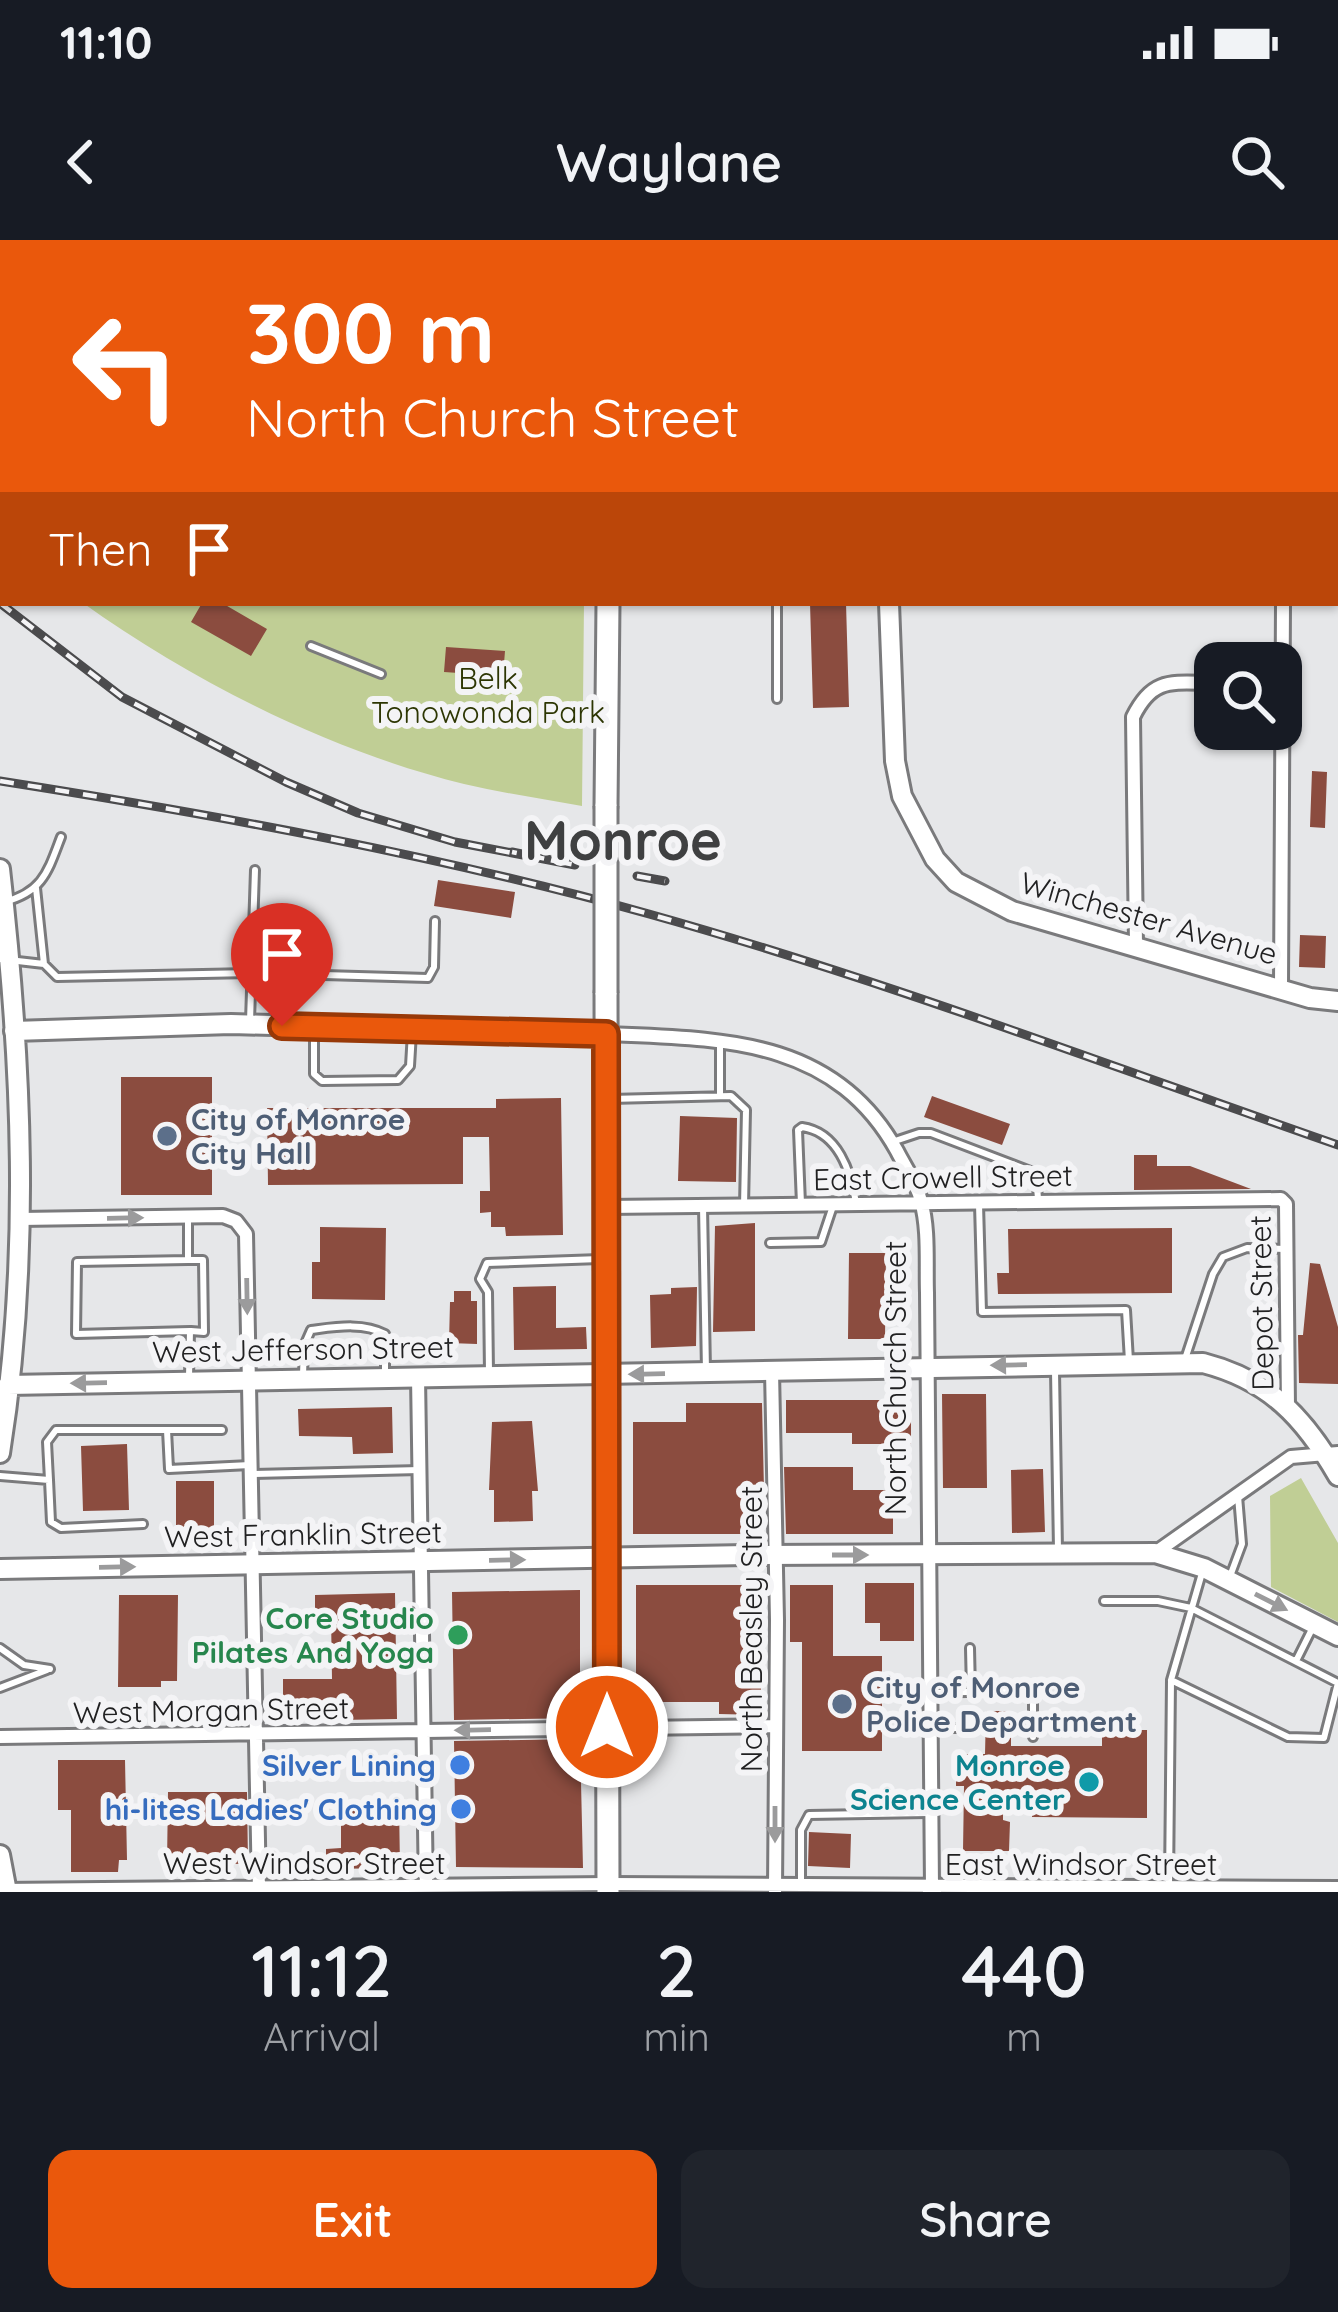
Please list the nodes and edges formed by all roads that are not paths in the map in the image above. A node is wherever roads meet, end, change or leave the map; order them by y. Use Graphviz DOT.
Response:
graph roads {
  1 [pos="608,606"];
  2 [pos="777,606"];
  3 [pos="889,606"];
  4 [pos="1283,606"];
  5 [pos="1283,642"];
  6 [pos="311,646"];
  7 [pos="381,674"];
  8 [pos="1194,683"];
  9 [pos="777,699"];
  10 [pos="1283,750"];
  11 [pos="61,837"];
  12 [pos="0,869"];
  13 [pos="255,870"];
  14 [pos="36,888"];
  15 [pos="2,902"];
  16 [pos="435,921"];
  17 [pos="1136,945"];
  18 [pos="5,960"];
  19 [pos="44,964"];
  20 [pos="251,973"];
  21 [pos="1281,987"];
  22 [pos="1338,1001"];
  23 [pos="249,1025"];
  24 [pos="314,1027"];
  25 [pos="412,1029"];
  26 [pos="14,1031"];
  27 [pos="606,1034"];
  28 [pos="720,1040"];
  29 [pos="720,1096"];
  30 [pos="606,1099"];
  31 [pos="892,1142"];
  32 [pos="1038,1199"];
  33 [pos="1281,1199"];
  34 [pos="979,1200"];
  35 [pos="921,1201"];
  36 [pos="834,1203"];
  37 [pos="856,1203"];
  38 [pos="801,1204"];
  39 [pos="703,1206"];
  40 [pos="744,1206"];
  41 [pos="606,1208"];
  42 [pos="13,1211"];
  43 [pos="188,1217"];
  44 [pos="770,1243"];
  45 [pos="1286,1249"];
  46 [pos="188,1260"];
  47 [pos="606,1260"];
  48 [pos="190,1331"];
  49 [pos="1130,1362"];
  50 [pos="1184,1362"];
  51 [pos="1055,1364"];
  52 [pos="927,1366"];
  53 [pos="772,1371"];
  54 [pos="706,1372"];
  55 [pos="607,1375"];
  56 [pos="489,1376"];
  57 [pos="418,1377"];
  58 [pos="386,1378"];
  59 [pos="303,1379"];
  60 [pos="248,1380"];
  61 [pos="189,1381"];
  62 [pos="4,1385"];
  63 [pos="1288,1407"];
  64 [pos="167,1430"];
  65 [pos="222,1430"];
  66 [pos="0,1453"];
  67 [pos="1330,1453"];
  68 [pos="251,1470"];
  69 [pos="420,1470"];
  70 [pos="0,1476"];
  71 [pos="1338,1476"];
  72 [pos="49,1480"];
  73 [pos="1238,1496"];
  74 [pos="143,1524"];
  75 [pos="1058,1553"];
  76 [pos="1155,1553"];
  77 [pos="776,1555"];
  78 [pos="926,1555"];
  79 [pos="607,1559"];
  80 [pos="421,1562"];
  81 [pos="254,1564"];
  82 [pos="1204,1568"];
  83 [pos="0,1569"];
  84 [pos="1228,1580"];
  85 [pos="1104,1601"];
  86 [pos="1191,1608"];
  87 [pos="1315,1624"];
  88 [pos="1338,1636"];
  89 [pos="0,1648"];
  90 [pos="970,1648"];
  91 [pos="1296,1661"];
  92 [pos="1171,1680"];
  93 [pos="0,1688"];
  94 [pos="971,1692"];
  95 [pos="929,1693"];
  96 [pos="776,1726"];
  97 [pos="607,1727"];
  98 [pos="929,1728"];
  99 [pos="978,1728"];
  100 [pos="424,1730"];
  101 [pos="256,1733"];
  102 [pos="0,1736"];
  103 [pos="1033,1737"];
  104 [pos="931,1813"];
  105 [pos="0,1855"];
  106 [pos="802,1886"];
  107 [pos="608,1888"];
  108 [pos="1169,1888"];
  109 [pos="1338,1888"];
  110 [pos="426,1889"];
  111 [pos="775,1889"];
  112 [pos="4,1890"];
  113 [pos="259,1890"];
  114 [pos="932,1890"];
  115 [pos="1140,1890"];
  116 [pos="1216,1890"];
  117 [pos="1261,1890"];
  1 -- 27 [label="main road, bridge"];
  2 -- 9 [label="lane"];
  3 -- 17 [label="main road, Winchester Avenue"];
  4 -- 5 [label="street"];
  6 -- 7 [label="lane"];
  8 -- 17 [label="street"];
  10 -- 21 [label="street"];
  11 -- 14 [label="lane"];
  12 -- 15 [label="main road"];
  13 -- 20 [label="lane"];
  14 -- 15 [label="lane"];
  14 -- 19 [label="lane"];
  15 -- 18 [label="main road"];
  16 -- 20 [label="lane"];
  17 -- 21 [label="main road, Winchester Avenue"];
  18 -- 19 [label="lane"];
  18 -- 26 [label="main road"];
  19 -- 20 [label="lane"];
  20 -- 23 [label="lane"];
  21 -- 22 [label="main road, Winchester Avenue"];
  23 -- 24 [label="main road, North Church Street"];
  23 -- 26 [label="main road, North Church Street"];
  24 -- 25 [label="main road, North Church Street"];
  24 -- 25 [label="lane"];
  25 -- 27 [label="main road, North Church Street"];
  26 -- 42 [label="main road"];
  27 -- 28 [label="street, North Church Street"];
  27 -- 30 [label="main road"];
  28 -- 29 [label="lane"];
  28 -- 31 [label="street, North Church Street"];
  29 -- 30 [label="lane"];
  29 -- 40 [label="lane"];
  30 -- 41 [label="main road"];
  31 -- 32 [label="lane"];
  31 -- 35 [label="street, North Church Street"];
  32 -- 33 [label="street, East Crowell Street"];
  32 -- 34 [label="street, East Crowell Street"];
  33 -- 45 [label="street, Depot Street"];
  34 -- 35 [label="street, East Crowell Street"];
  34 -- 49 [label="lane"];
  35 -- 37 [label="street, East Crowell Street"];
  35 -- 52 [label="street, North Church Street"];
  36 -- 37 [label="street, East Crowell Street"];
  36 -- 38 [label="street, East Crowell Street"];
  36 -- 44 [label="lane"];
  37 -- 38 [label="lane"];
  38 -- 40 [label="street, East Crowell Street"];
  39 -- 40 [label="street, East Crowell Street"];
  39 -- 41 [label="street, East Crowell Street"];
  39 -- 54 [label="lane"];
  41 -- 47 [label="main road"];
  42 -- 43 [label="street, one-way"];
  42 -- 62 [label="main road"];
  43 -- 46 [label="lane"];
  43 -- 60 [label="street, one-way"];
  45 -- 50 [label="lane"];
  45 -- 63 [label="street, Depot Street"];
  46 -- 48 [label="lane"];
  46 -- 48 [label="lane"];
  47 -- 55 [label="main road"];
  47 -- 56 [label="lane"];
  48 -- 61 [label="lane"];
  49 -- 50 [label="main road, West Jefferson Street"];
  49 -- 51 [label="main road, West Jefferson Street"];
  50 -- 63 [label="main road, West Jefferson Street"];
  51 -- 52 [label="main road, West Jefferson Street, one-way"];
  51 -- 75 [label="lane"];
  52 -- 53 [label="main road, West Jefferson Street"];
  52 -- 78 [label="street, North Church Street"];
  53 -- 54 [label="main road, West Jefferson Street"];
  53 -- 77 [label="street, North Beasley Street"];
  54 -- 55 [label="main road, West Jefferson Street, one-way"];
  55 -- 56 [label="main road, West Jefferson Street"];
  55 -- 79 [label="main road"];
  56 -- 57 [label="main road, West Jefferson Street"];
  57 -- 58 [label="main road, West Jefferson Street"];
  57 -- 69 [label="street"];
  58 -- 59 [label="main road, West Jefferson Street"];
  58 -- 59 [label="lane"];
  59 -- 60 [label="main road, West Jefferson Street"];
  60 -- 61 [label="main road, West Jefferson Street"];
  60 -- 68 [label="street"];
  61 -- 62 [label="main road, West Jefferson Street, one-way"];
  62 -- 66 [label="main road"];
  63 -- 67 [label="main road, West Jefferson Street"];
  64 -- 65 [label="lane"];
  64 -- 68 [label="lane"];
  64 -- 72 [label="lane"];
  67 -- 71 [label="main road, West Jefferson Street"];
  67 -- 73 [label="street"];
  68 -- 69 [label="lane"];
  68 -- 81 [label="street"];
  69 -- 80 [label="street"];
  70 -- 72 [label="lane"];
  72 -- 74 [label="lane"];
  73 -- 76 [label="street"];
  73 -- 84 [label="lane"];
  75 -- 76 [label="main road, West Franklin Street"];
  75 -- 78 [label="main road, West Franklin Street"];
  76 -- 82 [label="main road, West Franklin Street"];
  77 -- 78 [label="main road, West Franklin Street, one-way"];
  77 -- 79 [label="main road, West Franklin Street"];
  77 -- 96 [label="street, North Beasley Street"];
  78 -- 95 [label="street, North Church Street"];
  80 -- 79 [label="main road, West Franklin Street, one-way"];
  79 -- 97 [label="main road"];
  80 -- 81 [label="main road, West Franklin Street"];
  80 -- 100 [label="street"];
  83 -- 81 [label="main road, West Franklin Street, one-way"];
  81 -- 101 [label="street"];
  82 -- 84 [label="main road, West Franklin Street"];
  82 -- 86 [label="lane"];
  84 -- 87 [label="main road, West Franklin Street, one-way"];
  85 -- 86 [label="lane"];
  86 -- 91 [label="lane"];
  86 -- 92 [label="lane"];
  87 -- 88 [label="main road, West Franklin Street"];
  87 -- 91 [label="lane"];
  89 -- 93 [label="lane"];
  90 -- 94 [label="lane"];
  91 -- 92 [label="lane"];
  92 -- 108 [label="lane"];
  94 -- 95 [label="lane"];
  94 -- 103 [label="lane"];
  95 -- 98 [label="street, North Church Street"];
  96 -- 97 [label="street, West Morgan Street"];
  96 -- 111 [label="street, North Beasley Street, one-way"];
  97 -- 100 [label="street, West Morgan Street, one-way"];
  97 -- 107 [label="main road"];
  98 -- 99 [label="lane"];
  98 -- 104 [label="street, North Church Street"];
  100 -- 101 [label="street, West Morgan Street"];
  100 -- 110 [label="street"];
  101 -- 102 [label="street, West Morgan Street"];
  101 -- 113 [label="street"];
  104 -- 106 [label="lane"];
  104 -- 114 [label="street, North Church Street"];
  105 -- 112 [label="main road"];
  106 -- 111 [label="street, East Windsor Street"];
  106 -- 114 [label="street, East Windsor Street"];
  107 -- 110 [label="street, West Windsor Street"];
  107 -- 111 [label="street, East Windsor Street"];
  108 -- 115 [label="street, East Windsor Street"];
  108 -- 116 [label="street, East Windsor Street"];
  109 -- 117 [label="street, East Windsor Street"];
  110 -- 113 [label="street, West Windsor Street"];
  112 -- 113 [label="street, West Windsor Street"];
  114 -- 115 [label="street, East Windsor Street"];
  116 -- 117 [label="street, East Windsor Street"];
}
